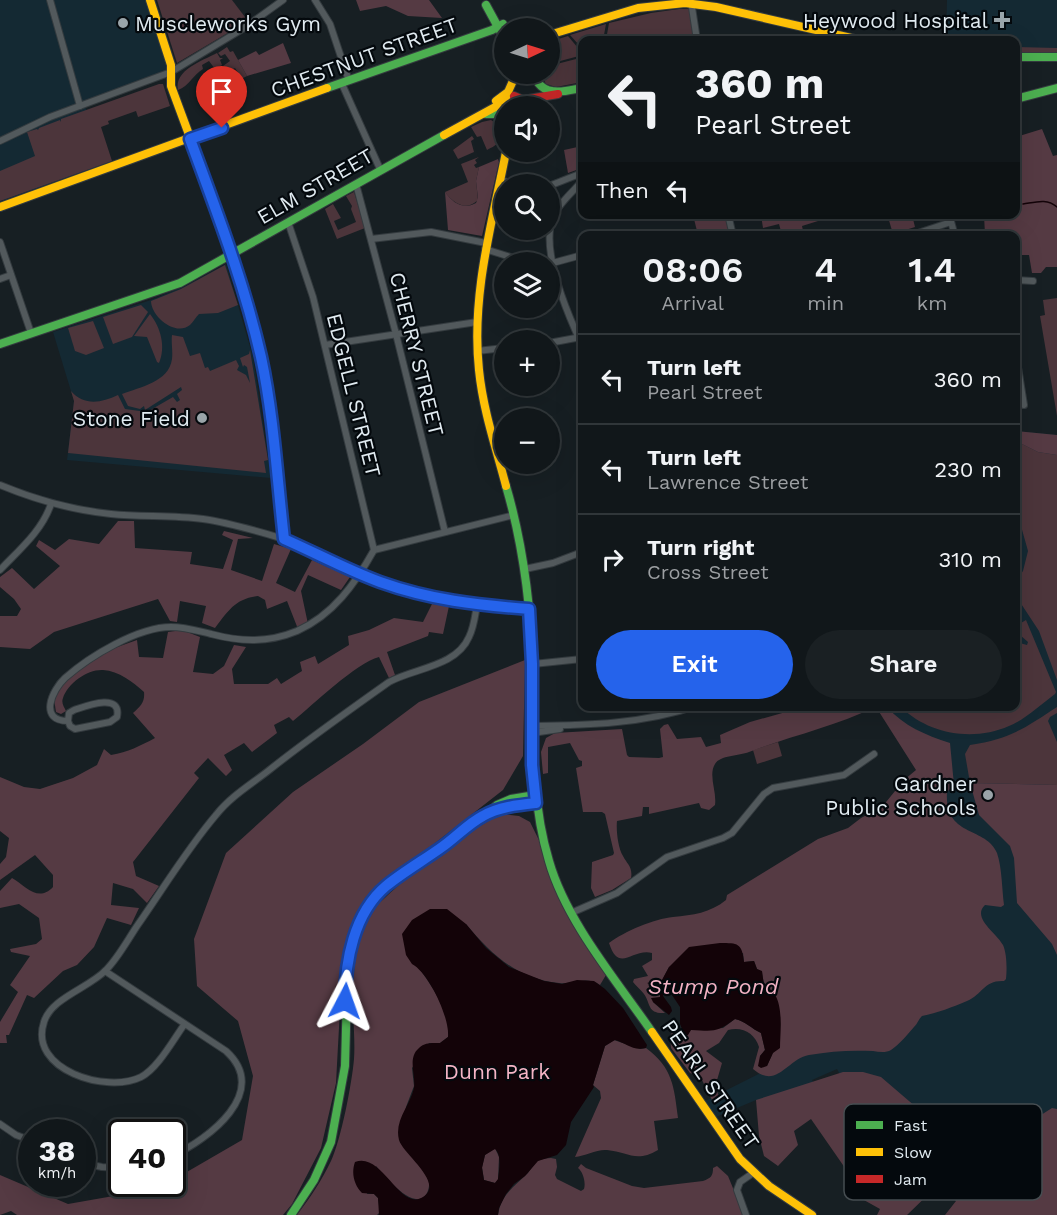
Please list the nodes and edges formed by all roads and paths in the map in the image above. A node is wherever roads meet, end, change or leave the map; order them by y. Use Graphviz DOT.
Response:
graph roads {
  1 [pos="50,0"];
  2 [pos="150,0"];
  3 [pos="283,0"];
  4 [pos="315,0"];
  5 [pos="484,2"];
  6 [pos="691,2"];
  7 [pos="496,18"];
  8 [pos="494,30"];
  9 [pos="560,32"];
  10 [pos="696,36"];
  11 [pos="843,36"];
  12 [pos="1020,57"];
  13 [pos="1057,57"];
  14 [pos="171,72"];
  15 [pos="345,83"];
  16 [pos="538,84"];
  17 [pos="539,84"];
  18 [pos="1057,88"];
  19 [pos="578,89"];
  20 [pos="567,91"];
  21 [pos="527,96"];
  22 [pos="541,96"];
  23 [pos="1020,98"];
  24 [pos="494,103"];
  25 [pos="80,106"];
  26 [pos="494,114"];
  27 [pos="477,116"];
  28 [pos="190,139"];
  29 [pos="0,141"];
  30 [pos="380,170"];
  31 [pos="578,175"];
  32 [pos="560,182"];
  33 [pos="356,184"];
  34 [pos="578,187"];
  35 [pos="0,207"];
  36 [pos="494,211"];
  37 [pos="950,219"];
  38 [pos="288,222"];
  39 [pos="951,222"];
  40 [pos="924,231"];
  41 [pos="954,231"];
  42 [pos="371,239"];
  43 [pos="0,242"];
  44 [pos="486,246"];
  45 [pos="501,252"];
  46 [pos="550,252"];
  47 [pos="232,254"];
  48 [pos="578,256"];
  49 [pos="560,261"];
  50 [pos="11,275"];
  51 [pos="0,279"];
  52 [pos="1020,280"];
  53 [pos="1033,280"];
  54 [pos="560,289"];
  55 [pos="477,322"];
  56 [pos="31,333"];
  57 [pos="578,333"];
  58 [pos="396,334"];
  59 [pos="578,338"];
  60 [pos="560,341"];
  61 [pos="0,344"];
  62 [pos="325,345"];
  63 [pos="494,349"];
  64 [pos="477,351"];
  65 [pos="1020,380"];
  66 [pos="1024,405"];
  67 [pos="0,485"];
  68 [pos="51,504"];
  69 [pos="514,515"];
  70 [pos="445,532"];
  71 [pos="284,539"];
  72 [pos="374,550"];
  73 [pos="578,553"];
  74 [pos="525,569"];
  75 [pos="0,570"];
  76 [pos="361,574"];
  77 [pos="477,605"];
  78 [pos="529,609"];
  79 [pos="578,659"];
  80 [pos="532,664"];
  81 [pos="680,711"];
  82 [pos="68,721"];
  83 [pos="532,730"];
  84 [pos="874,754"];
  85 [pos="536,799"];
  86 [pos="572,914"];
  87 [pos="105,971"];
  88 [pos="184,1024"];
  89 [pos="0,1124"];
  90 [pos="18,1136"];
  91 [pos="186,1148"];
  92 [pos="753,1173"];
  93 [pos="291,1215"];
  94 [pos="746,1215"];
  95 [pos="812,1215"];
  1 -- 25 [label="street"];
  2 -- 14 [label="street"];
  3 -- 14 [label="street"];
  4 -- 15 [label="street"];
  5 -- 7 [label="street"];
  6 -- 9 [label="street"];
  6 -- 10 [label="street"];
  6 -- 11 [label="street"];
  8 -- 15 [label="street, CHESTNUT STREET"];
  12 -- 13 [label="street"];
  14 -- 25 [label="street"];
  14 -- 28 [label="street"];
  15 -- 28 [label="street, CHESTNUT STREET"];
  15 -- 30 [label="street"];
  16 -- 21 [label="street"];
  17 -- 20 [label="street"];
  18 -- 23 [label="street"];
  19 -- 20 [label="street"];
  20 -- 22 [label="street"];
  24 -- 27 [label="street, ELM STREET"];
  25 -- 29 [label="street"];
  26 -- 27 [label="street"];
  27 -- 30 [label="street, ELM STREET"];
  28 -- 35 [label="street, CHESTNUT STREET"];
  28 -- 47 [label="street"];
  30 -- 33 [label="street, ELM STREET"];
  31 -- 32 [label="street"];
  33 -- 38 [label="street, ELM STREET"];
  33 -- 42 [label="street, CHERRY STREET"];
  34 -- 46 [label="street"];
  36 -- 44 [label="street, PEARL STREET"];
  37 -- 39 [label="street"];
  38 -- 47 [label="street, ELM STREET"];
  38 -- 62 [label="street, EDGELL STREET"];
  39 -- 40 [label="street"];
  39 -- 41 [label="street"];
  42 -- 44 [label="street"];
  42 -- 58 [label="street, CHERRY STREET"];
  43 -- 50 [label="street"];
  44 -- 45 [label="street"];
  44 -- 55 [label="street, PEARL STREET"];
  47 -- 56 [label="street, ELM STREET"];
  47 -- 71 [label="street"];
  48 -- 49 [label="street"];
  50 -- 51 [label="street"];
  50 -- 56 [label="street"];
  52 -- 53 [label="street"];
  54 -- 57 [label="street"];
  55 -- 58 [label="street"];
  55 -- 64 [label="street, PEARL STREET"];
  56 -- 61 [label="street, ELM STREET"];
  58 -- 62 [label="street"];
  58 -- 70 [label="street, CHERRY STREET"];
  59 -- 60 [label="street"];
  62 -- 72 [label="street, EDGELL STREET"];
  63 -- 64 [label="street"];
  64 -- 69 [label="street, PEARL STREET"];
  65 -- 66 [label="street"];
  67 -- 68 [label="street"];
  68 -- 71 [label="street"];
  68 -- 75 [label="street"];
  69 -- 70 [label="street"];
  69 -- 74 [label="street, PEARL STREET"];
  70 -- 72 [label="street"];
  71 -- 76 [label="street"];
  72 -- 76 [label="street"];
  73 -- 74 [label="street"];
  74 -- 78 [label="street, PEARL STREET"];
  76 -- 77 [label="street"];
  76 -- 82 [label="street"];
  77 -- 78 [label="street"];
  77 -- 87 [label="street"];
  78 -- 80 [label="street, PEARL STREET"];
  79 -- 80 [label="street"];
  80 -- 83 [label="street, PEARL STREET"];
  81 -- 83 [label="street"];
  82 -- 82 [label="street"];
  83 -- 85 [label="street, PEARL STREET"];
  84 -- 86 [label="street"];
  85 -- 86 [label="street, PEARL STREET"];
  85 -- 93 [label="street"];
  86 -- 92 [label="street, PEARL STREET"];
  87 -- 88 [label="street"];
  87 -- 88 [label="street"];
  88 -- 91 [label="street"];
  89 -- 90 [label="street"];
  92 -- 94 [label="street"];
  92 -- 95 [label="street, PEARL STREET"];
}
